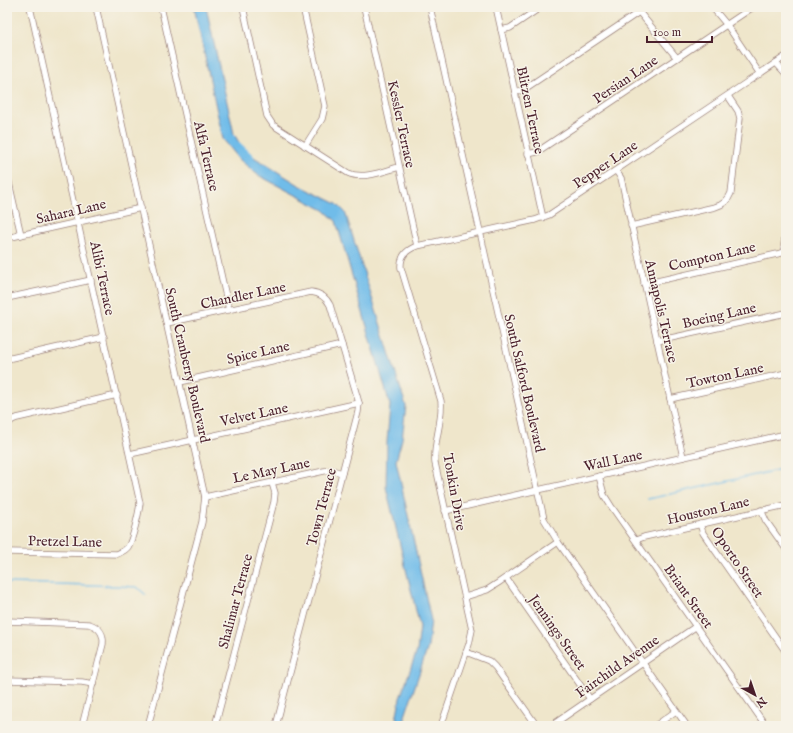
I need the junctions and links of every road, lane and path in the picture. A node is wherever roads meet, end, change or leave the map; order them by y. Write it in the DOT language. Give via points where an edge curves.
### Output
graph roads {
  1 [pos="30,7"];
  2 [pos="96,7"];
  3 [pos="161,7"];
  4 [pos="242,7"];
  5 [pos="303,7"];
  6 [pos="364,7"];
  7 [pos="430,7"];
  8 [pos="496,7"];
  9 [pos="541,7"];
  10 [pos="635,7"];
  11 [pos="712,7"];
  12 [pos="753,7"];
  13 [pos="639,12"];
  14 [pos="727,25"];
  15 [pos="501,30"];
  16 [pos="786,56"];
  17 [pos="677,58"];
  18 [pos="776,63"];
  19 [pos="760,74"];
  20 [pos="786,74"];
  21 [pos="515,92"];
  22 [pos="728,96"];
  23 [pos="305,146"];
  24 [pos="528,154"];
  25 [pos="399,167"];
  26 [pos="616,171"];
  27 [pos="7,174"];
  28 [pos="141,208"];
  29 [pos="543,218"];
  30 [pos="78,222"];
  31 [pos="631,226"];
  32 [pos="786,229"];
  33 [pos="479,232"];
  34 [pos="21,235"];
  35 [pos="7,238"];
  36 [pos="417,246"];
  37 [pos="786,252"];
  38 [pos="91,280"];
  39 [pos="644,284"];
  40 [pos="323,296"];
  41 [pos="7,298"];
  42 [pos="229,310"];
  43 [pos="786,312"];
  44 [pos="167,323"];
  45 [pos="104,337"];
  46 [pos="657,341"];
  47 [pos="342,345"];
  48 [pos="7,359"];
  49 [pos="786,373"];
  50 [pos="180,382"];
  51 [pos="117,394"];
  52 [pos="670,399"];
  53 [pos="359,402"];
  54 [pos="7,426"];
  55 [pos="786,434"];
  56 [pos="193,439"];
  57 [pos="130,454"];
  58 [pos="683,457"];
  59 [pos="342,473"];
  60 [pos="599,476"];
  61 [pos="272,482"];
  62 [pos="537,489"];
  63 [pos="205,497"];
  64 [pos="786,505"];
  65 [pos="445,510"];
  66 [pos="761,510"];
  67 [pos="700,524"];
  68 [pos="636,540"];
  69 [pos="558,542"];
  70 [pos="786,550"];
  71 [pos="7,552"];
  72 [pos="122,552"];
  73 [pos="506,578"];
  74 [pos="465,597"];
  75 [pos="7,621"];
  76 [pos="695,627"];
  77 [pos="466,652"];
  78 [pos="786,652"];
  79 [pos="643,663"];
  80 [pos="7,680"];
  81 [pos="93,684"];
  82 [pos="590,699"];
  83 [pos="676,711"];
  84 [pos="82,726"];
  85 [pos="148,726"];
  86 [pos="215,726"];
  87 [pos="276,726"];
  88 [pos="441,726"];
  89 [pos="536,726"];
  90 [pos="552,726"];
  91 [pos="655,726"];
  92 [pos="687,726"];
  93 [pos="766,726"];
  1 -- 30 [label="street, Alibi Terrace"];
  2 -- 28 [label="street, South Cranberry Boulevard"];
  3 -- 42 [label="street, Alfa Terrace"];
  4 -- 23 [label="street" via="267,116 275,127"];
  5 -- 23 [label="street" via="325,106 322,120"];
  6 -- 25 [label="street, Kessler Terrace"];
  7 -- 33 [label="street, South Salford Boulevard"];
  8 -- 15 [label="street, Blitzen Terrace"];
  9 -- 15 [label="street" via="510,28"];
  10 -- 13 [label="street"];
  11 -- 14 [label="street"];
  12 -- 14 [label="street, Persian Lane"];
  13 -- 17 [label="street"];
  13 -- 21 [label="street" via="523,90"];
  14 -- 17 [label="street, Persian Lane"];
  14 -- 19 [label="street"];
  15 -- 21 [label="street, Blitzen Terrace"];
  16 -- 18 [label="street, Pepper Lane"];
  17 -- 24 [label="street, Persian Lane" via="537,152"];
  18 -- 19 [label="street, Pepper Lane"];
  18 -- 20 [label="street"];
  19 -- 22 [label="street, Pepper Lane"];
  21 -- 24 [label="street, Blitzen Terrace"];
  22 -- 26 [label="street, Pepper Lane"];
  22 -- 31 [label="street" via="738,111 740,123 731,193 727,200 715,207"];
  23 -- 25 [label="street" via="355,176"];
  24 -- 29 [label="street, Blitzen Terrace"];
  25 -- 36 [label="street, Kessler Terrace"];
  26 -- 29 [label="street, Pepper Lane"];
  26 -- 31 [label="street, Annapolis Terrace" via="621,178"];
  27 -- 34 [label="street"];
  28 -- 30 [label="street, Sahara Lane"];
  28 -- 44 [label="street, South Cranberry Boulevard"];
  29 -- 33 [label="street, Pepper Lane"];
  30 -- 34 [label="street, Sahara Lane"];
  30 -- 38 [label="street, Alibi Terrace"];
  31 -- 39 [label="street, Annapolis Terrace"];
  32 -- 37 [label="street"];
  33 -- 36 [label="street, Pepper Lane"];
  33 -- 62 [label="street, South Salford Boulevard"];
  34 -- 35 [label="street, Sahara Lane"];
  36 -- 65 [label="street, Tonkin Drive" via="403,256 401,268 441,401 442,412 434,459"];
  37 -- 39 [label="street, Compton Lane"];
  38 -- 41 [label="street"];
  38 -- 45 [label="street, Alibi Terrace"];
  39 -- 46 [label="street, Annapolis Terrace"];
  40 -- 42 [label="street, Chandler Lane" via="311,292"];
  40 -- 47 [label="street, Town Terrace" via="330,305"];
  42 -- 44 [label="street, Chandler Lane"];
  43 -- 46 [label="street, Boeing Lane"];
  44 -- 50 [label="street, South Cranberry Boulevard"];
  45 -- 48 [label="street"];
  45 -- 51 [label="street, Alibi Terrace"];
  46 -- 52 [label="street, Annapolis Terrace"];
  47 -- 50 [label="street, Spice Lane"];
  47 -- 53 [label="street, Town Terrace"];
  49 -- 52 [label="street, Towton Lane"];
  50 -- 56 [label="street, South Cranberry Boulevard"];
  51 -- 54 [label="street" via="17,418"];
  51 -- 57 [label="street, Alibi Terrace"];
  52 -- 58 [label="street, Annapolis Terrace"];
  53 -- 56 [label="street, Velvet Lane"];
  53 -- 59 [label="street, Town Terrace"];
  55 -- 58 [label="street, Wall Lane"];
  56 -- 57 [label="street, Velvet Lane"];
  56 -- 63 [label="street, South Cranberry Boulevard"];
  57 -- 72 [label="street, Alibi Terrace" via="140,510 129,544"];
  58 -- 60 [label="street, Wall Lane"];
  59 -- 61 [label="street, Le May Lane" via="324,471"];
  59 -- 87 [label="street, Town Terrace"];
  60 -- 62 [label="street, Wall Lane"];
  60 -- 68 [label="street, Briant Street" via="604,495"];
  61 -- 63 [label="street, Le May Lane"];
  61 -- 86 [label="street, Shalimar Terrace" via="274,502"];
  62 -- 65 [label="street, Wall Lane"];
  62 -- 69 [label="street, South Salford Boulevard" via="544,519"];
  63 -- 85 [label="street, South Cranberry Boulevard" via="202,522"];
  64 -- 66 [label="street, Houston Lane"];
  65 -- 74 [label="street, Tonkin Drive"];
  66 -- 67 [label="street, Houston Lane"];
  66 -- 70 [label="street"];
  67 -- 68 [label="street, Houston Lane"];
  67 -- 78 [label="street, Oporto Street" via="703,533"];
  68 -- 76 [label="street, Briant Street"];
  69 -- 73 [label="street"];
  69 -- 79 [label="street, South Salford Boulevard"];
  71 -- 72 [label="street, Pretzel Lane"];
  73 -- 74 [label="street" via="487,590"];
  73 -- 82 [label="street, Jennings Street"];
  74 -- 77 [label="street, Tonkin Drive" via="472,630"];
  75 -- 81 [label="street" via="89,624 96,627 101,633 103,644"];
  76 -- 79 [label="street, Fairchild Avenue"];
  76 -- 93 [label="street, Briant Street"];
  77 -- 88 [label="street, Tonkin Drive"];
  77 -- 89 [label="street" via="489,661 495,667"];
  79 -- 82 [label="street, Fairchild Avenue"];
  79 -- 83 [label="street, South Salford Boulevard"];
  80 -- 81 [label="street"];
  81 -- 84 [label="street"];
  82 -- 90 [label="street, Fairchild Avenue"];
  83 -- 91 [label="street"];
  83 -- 92 [label="street, South Salford Boulevard"];
}
